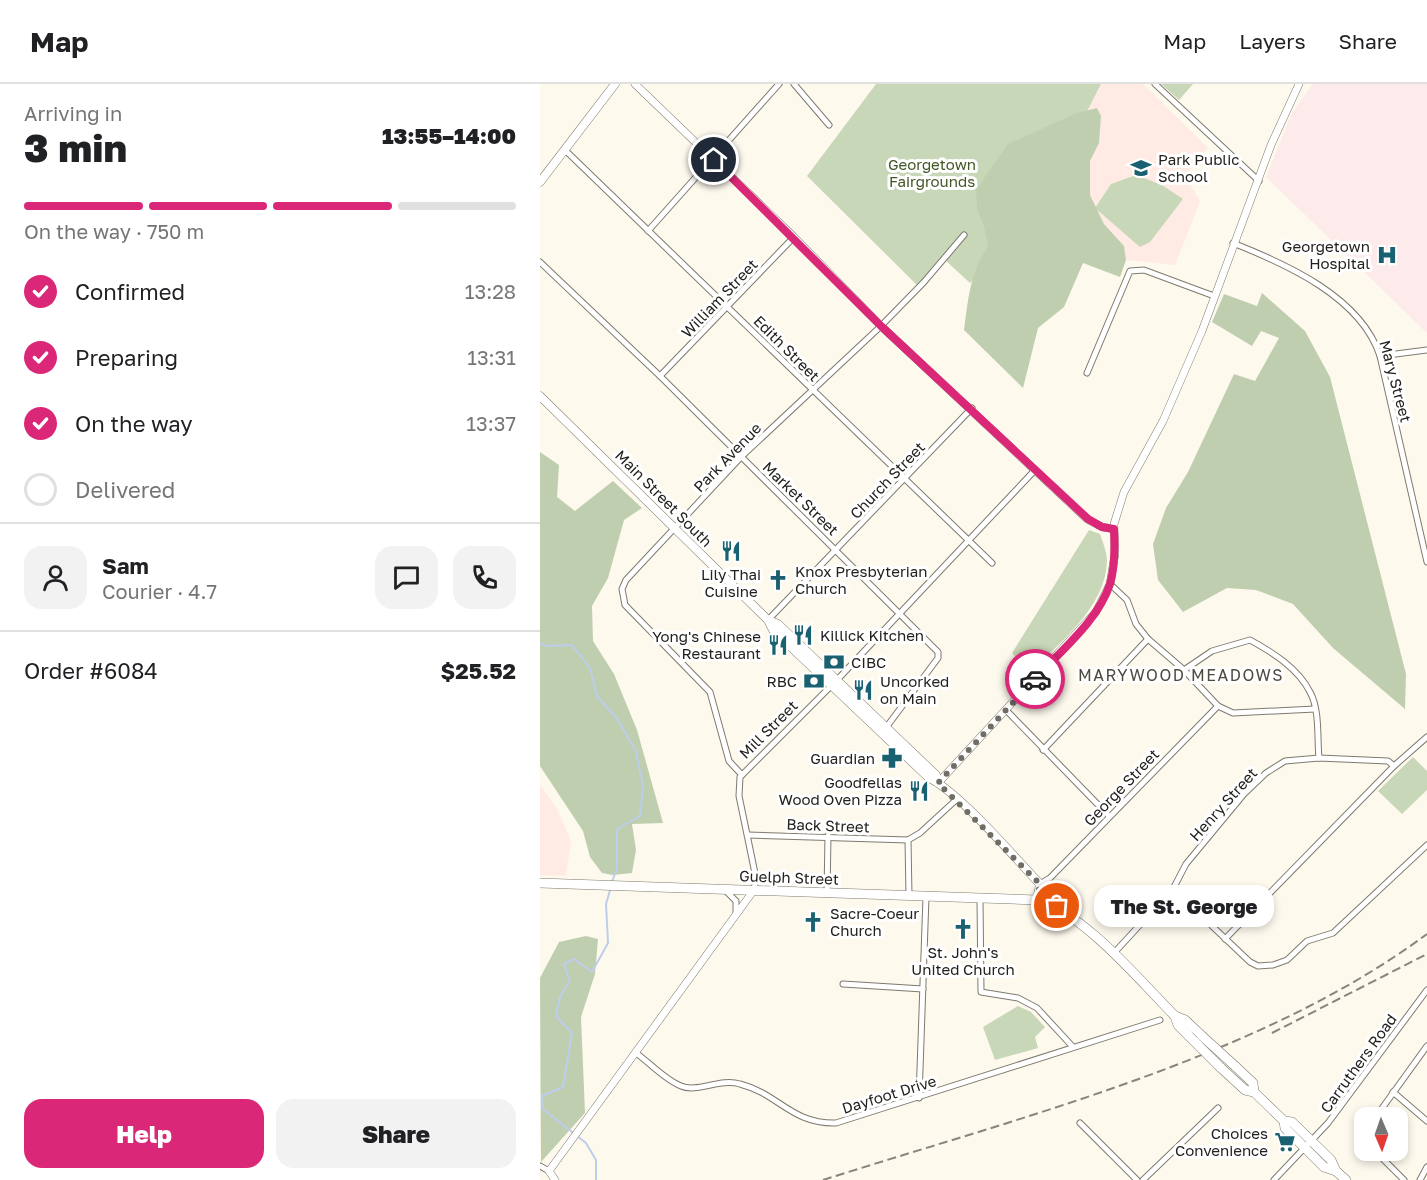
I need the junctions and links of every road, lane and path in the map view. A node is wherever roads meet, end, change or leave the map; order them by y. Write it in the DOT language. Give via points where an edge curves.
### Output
graph roads {
  1 [pos="615,84"];
  2 [pos="635,84"];
  3 [pos="779,84"];
  4 [pos="794,84"];
  5 [pos="1155,84"];
  6 [pos="1299,84"];
  7 [pos="830,125"];
  8 [pos="565,150"];
  9 [pos="714,160"];
  10 [pos="1259,181"];
  11 [pos="540,182"];
  12 [pos="648,231"];
  13 [pos="964,235"];
  14 [pos="794,237"];
  15 [pos="1233,243"];
  16 [pos="540,262"];
  17 [pos="1214,296"];
  18 [pos="728,307"];
  19 [pos="881,326"];
  20 [pos="1427,350"];
  21 [pos="1380,356"];
  22 [pos="1087,373"];
  23 [pos="660,376"];
  24 [pos="812,390"];
  25 [pos="540,396"];
  26 [pos="972,408"];
  27 [pos="741,457"];
  28 [pos="1035,470"];
  29 [pos="906,479"];
  30 [pos="675,529"];
  31 [pos="1114,529"];
  32 [pos="1424,536"];
  33 [pos="969,542"];
  34 [pos="836,549"];
  35 [pos="1427,562"];
  36 [pos="992,563"];
  37 [pos="1110,584"];
  38 [pos="900,613"];
  39 [pos="768,620"];
  40 [pos="1148,639"];
  41 [pos="1184,670"];
  42 [pos="834,682"];
  43 [pos="1218,706"];
  44 [pos="1315,708"];
  45 [pos="1006,710"];
  46 [pos="883,730"];
  47 [pos="1427,737"];
  48 [pos="1043,750"];
  49 [pos="1319,758"];
  50 [pos="1394,766"];
  51 [pos="742,775"];
  52 [pos="938,783"];
  53 [pos="957,800"];
  54 [pos="1109,816"];
  55 [pos="748,835"];
  56 [pos="828,836"];
  57 [pos="908,840"];
  58 [pos="1427,844"];
  59 [pos="540,883"];
  60 [pos="1040,884"];
  61 [pos="1173,889"];
  62 [pos="725,890"];
  63 [pos="754,890"];
  64 [pos="827,893"];
  65 [pos="909,896"];
  66 [pos="926,897"];
  67 [pos="980,899"];
  68 [pos="1037,900"];
  69 [pos="736,918"];
  70 [pos="1225,939"];
  71 [pos="1113,954"];
  72 [pos="843,984"];
  73 [pos="923,989"];
  74 [pos="1427,990"];
  75 [pos="1176,1016"];
  76 [pos="1160,1020"];
  77 [pos="1073,1047"];
  78 [pos="1426,1050"];
  79 [pos="636,1053"];
  80 [pos="1254,1092"];
  81 [pos="1392,1092"];
  82 [pos="919,1098"];
  83 [pos="1382,1107"];
  84 [pos="1218,1108"];
  85 [pos="1284,1121"];
  86 [pos="1427,1121"];
  87 [pos="1080,1123"];
  88 [pos="1312,1141"];
  89 [pos="1305,1149"];
  90 [pos="1385,1161"];
  91 [pos="540,1166"];
  92 [pos="1427,1167"];
  93 [pos="549,1171"];
  94 [pos="1336,1171"];
  95 [pos="555,1180"];
  96 [pos="1137,1180"];
  97 [pos="1143,1180"];
  98 [pos="1274,1180"];
  99 [pos="1346,1180"];
  100 [pos="1404,1180"];
  101 [pos="1420,1180"];
  1 -- 8 [label="main road"];
  2 -- 9 [label="street"];
  3 -- 9 [label="street"];
  4 -- 7 [label="street"];
  5 -- 10 [label="street"];
  6 -- 10 [label="street"];
  8 -- 11 [label="main road"];
  8 -- 12 [label="street, Edith Street"];
  9 -- 12 [label="street"];
  9 -- 14 [label="street"];
  10 -- 15 [label="street"];
  12 -- 18 [label="street, Edith Street"];
  13 -- 19 [label="street, Park Avenue"];
  14 -- 18 [label="street, William Street"];
  14 -- 19 [label="street"];
  15 -- 17 [label="street"];
  15 -- 21 [label="street, Mary Street" via="1284,263 1314,282 1367,329"];
  16 -- 23 [label="street, Market Street"];
  17 -- 22 [label="street" via="1144,270 1130,271"];
  17 -- 31 [label="street" via="1163,421 1124,492"];
  18 -- 23 [label="street, William Street"];
  18 -- 24 [label="street, Edith Street"];
  19 -- 24 [label="street, Park Avenue"];
  19 -- 26 [label="street"];
  20 -- 21 [label="street"];
  21 -- 32 [label="street, Mary Street"];
  23 -- 27 [label="street, Market Street"];
  24 -- 27 [label="street, Park Avenue"];
  24 -- 29 [label="street, Edith Street"];
  25 -- 30 [label="main road, Main Street South"];
  26 -- 28 [label="street"];
  26 -- 29 [label="street, Church Street"];
  27 -- 30 [label="street, Park Avenue"];
  27 -- 34 [label="street, Market Street"];
  28 -- 31 [label="street" via="1088,519"];
  28 -- 33 [label="street, Mill Street"];
  29 -- 33 [label="street, Edith Street"];
  29 -- 34 [label="street, Church Street"];
  30 -- 39 [label="main road, Main Street South"];
  30 -- 51 [label="street, Park Avenue" via="626,580 622,589 625,605 710,692 729,761"];
  31 -- 37 [label="street"];
  32 -- 35 [label="street, Mary Street"];
  33 -- 36 [label="street, Edith Street"];
  33 -- 38 [label="street, Mill Street"];
  34 -- 38 [label="street, Market Street"];
  34 -- 39 [label="street, Church Street"];
  37 -- 40 [label="street" via="1126,600 1136,624"];
  37 -- 45 [label="street" via="1096,612"];
  38 -- 42 [label="street, Mill Street"];
  38 -- 46 [label="street, Market Street" via="939,654"];
  39 -- 42 [label="main road, Main Street South" via="773,630"];
  40 -- 41 [label="street"];
  40 -- 48 [label="street"];
  41 -- 43 [label="street"];
  41 -- 44 [label="street" via="1212,651 1250,640 1292,668 1311,692"];
  42 -- 46 [label="main road, Main Street South"];
  42 -- 51 [label="street, Mill Street"];
  43 -- 44 [label="street" via="1233,713"];
  43 -- 54 [label="street, George Street"];
  44 -- 49 [label="street"];
  45 -- 48 [label="street"];
  45 -- 52 [label="street"];
  46 -- 52 [label="main road, Main Street South"];
  47 -- 50 [label="street"];
  48 -- 54 [label="street"];
  49 -- 50 [label="street, Henry Street" via="1388,761"];
  49 -- 61 [label="street, Henry Street" via="1285,760 1266,774 1244,794 1186,864"];
  50 -- 70 [label="street"];
  51 -- 55 [label="street, Mill Street" via="739,796"];
  52 -- 53 [label="main road, Main Street South"];
  53 -- 57 [label="street"];
  53 -- 60 [label="main road, Main Street South"];
  54 -- 60 [label="street, George Street"];
  55 -- 56 [label="street, Back Street"];
  55 -- 63 [label="street, Mill Street" via="756,878"];
  56 -- 57 [label="street, Back Street"];
  56 -- 64 [label="street"];
  57 -- 65 [label="street"];
  58 -- 70 [label="street" via="1333,933 1307,941 1287,960 1258,966"];
  59 -- 62 [label="main road, Guelph Street"];
  60 -- 68 [label="main road"];
  61 -- 70 [label="street"];
  61 -- 71 [label="street, Henry Street"];
  62 -- 63 [label="main road, Guelph Street"];
  62 -- 69 [label="street" via="736,901"];
  63 -- 64 [label="main road, Guelph Street"];
  63 -- 69 [label="street"];
  64 -- 65 [label="main road, Guelph Street"];
  65 -- 66 [label="main road, Guelph Street"];
  66 -- 67 [label="main road, Guelph Street"];
  66 -- 73 [label="street"];
  67 -- 68 [label="main road, Guelph Street"];
  67 -- 77 [label="street" via="981,992 1018,998 1037,1008"];
  68 -- 71 [label="main road" via="1067,912"];
  69 -- 79 [label="street"];
  71 -- 75 [label="main road"];
  72 -- 73 [label="street"];
  73 -- 82 [label="street"];
  74 -- 88 [label="street, Carruthers Road"];
  75 -- 80 [label="main road, bridge" via="1253,1083"];
  75 -- 80 [label="main road, bridge" via="1178,1025 1189,1036 1245,1090"];
  76 -- 77 [label="street, Dayfoot Drive"];
  77 -- 82 [label="street, Dayfoot Drive"];
  78 -- 81 [label="street"];
  79 -- 82 [label="street, Dayfoot Drive" via="682,1087 720,1081 739,1083 763,1092 800,1118 819,1123 836,1123"];
  79 -- 93 [label="street"];
  80 -- 85 [label="main road"];
  81 -- 83 [label="street"];
  81 -- 86 [label="street"];
  84 -- 97 [label="street"];
  85 -- 88 [label="main road" via="1292,1122"];
  85 -- 89 [label="main road" via="1285,1128"];
  87 -- 96 [label="street"];
  88 -- 89 [label="street, Carruthers Road"];
  88 -- 94 [label="main road"];
  89 -- 94 [label="main road" via="1324,1167"];
  89 -- 98 [label="street, Carruthers Road"];
  90 -- 100 [label="street"];
  91 -- 93 [label="street"];
  92 -- 101 [label="street"];
  93 -- 95 [label="street"];
  94 -- 99 [label="main road"];
}
